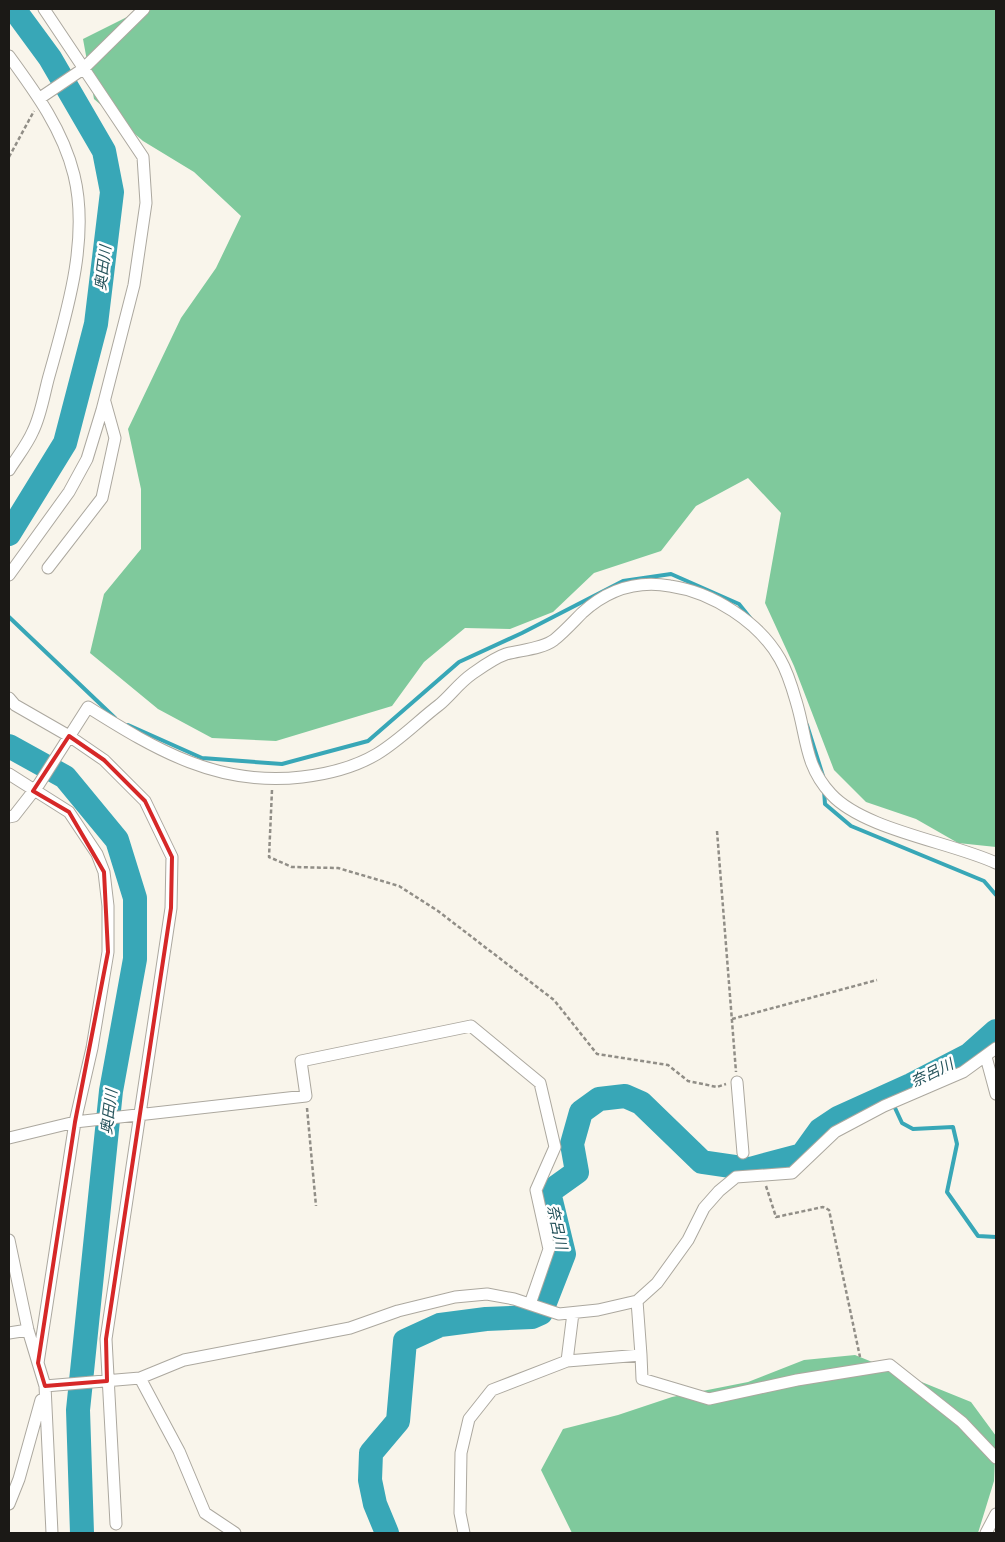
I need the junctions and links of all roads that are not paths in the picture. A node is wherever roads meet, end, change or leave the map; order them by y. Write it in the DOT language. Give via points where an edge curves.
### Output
graph roads {
  1 [pos="44,9"];
  2 [pos="144,9"];
  3 [pos="9,56"];
  4 [pos="84,69"];
  5 [pos="40,98"];
  6 [pos="104,400"];
  7 [pos="9,470"];
  8 [pos="48,568"];
  9 [pos="9,575"];
  10 [pos="9,698"];
  11 [pos="66,741"];
  12 [pos="9,774"];
  13 [pos="36,788"];
  14 [pos="9,817"];
  15 [pos="996,863"];
  16 [pos="996,1048"];
  17 [pos="986,1057"];
  18 [pos="737,1082"];
  19 [pos="996,1094"];
  20 [pos="135,1116"];
  21 [pos="76,1122"];
  22 [pos="9,1138"];
  23 [pos="743,1153"];
  24 [pos="9,1240"];
  25 [pos="637,1301"];
  26 [pos="534,1305"];
  27 [pos="573,1313"];
  28 [pos="28,1330"];
  29 [pos="9,1333"];
  30 [pos="641,1355"];
  31 [pos="567,1361"];
  32 [pos="38,1363"];
  33 [pos="140,1378"];
  34 [pos="107,1381"];
  35 [pos="45,1386"];
  36 [pos="996,1458"];
  37 [pos="9,1504"];
  38 [pos="996,1514"];
  39 [pos="116,1524"];
  40 [pos="52,1533"];
  41 [pos="235,1533"];
  42 [pos="464,1533"];
  43 [pos="986,1533"];
  1 -- 4 [label="street"];
  2 -- 4 [label="street"];
  3 -- 5 [label="street"];
  4 -- 5 [label="street"];
  4 -- 6 [label="street" via="143,157 146,203 134,285"];
  5 -- 7 [label="street" via="59,133 74,175 78,254 62,334 34,431"];
  6 -- 8 [label="street" via="116,438 102,498"];
  6 -- 9 [label="street" via="87,458 69,492"];
  10 -- 11 [label="street" via="15,706"];
  11 -- 13 [label="street"];
  11 -- 15 [label="street" via="88,707 134,736 220,773 273,781 324,774 378,753 408,731 470,675 501,656 552,643 604,596 636,585 670,586 700,595 731,611 759,632 781,659 797,703 806,749 816,772 830,793 846,808 896,829"];
  11 -- 20 [label="street" via="104,760 145,802 172,857 171,908"];
  12 -- 13 [label="street"];
  13 -- 14 [label="street" via="14,816"];
  13 -- 21 [label="street" via="69,812 97,854 104,872 108,952"];
  16 -- 17 [label="street"];
  17 -- 19 [label="street"];
  17 -- 25 [label="street" via="963,1072 834,1132 792,1173 736,1177 704,1208 688,1240 658,1283"];
  18 -- 23 [label="street"];
  20 -- 21 [label="street"];
  20 -- 26 [label="street" via="306,1096 301,1061 471,1026 540,1083 555,1147 536,1190 549,1250"];
  20 -- 34 [label="street" via="106,1339"];
  21 -- 22 [label="street"];
  21 -- 32 [label="street"];
  24 -- 28 [label="street"];
  25 -- 27 [label="street"];
  25 -- 30 [label="street"];
  26 -- 27 [label="street" via="559,1314"];
  26 -- 33 [label="street" via="487,1294 455,1297 398,1311 350,1328 184,1360"];
  27 -- 31 [label="street"];
  28 -- 29 [label="street"];
  28 -- 32 [label="street"];
  30 -- 31 [label="street"];
  30 -- 36 [label="street" via="642,1379 709,1399 890,1365 962,1422"];
  31 -- 42 [label="street" via="492,1390 469,1419 461,1453 460,1513"];
  32 -- 35 [label="street"];
  33 -- 34 [label="street"];
  33 -- 41 [label="street" via="179,1451 205,1513"];
  34 -- 35 [label="street"];
  34 -- 39 [label="street"];
  35 -- 37 [label="street"];
  35 -- 40 [label="street"];
  38 -- 43 [label="street"];
}
